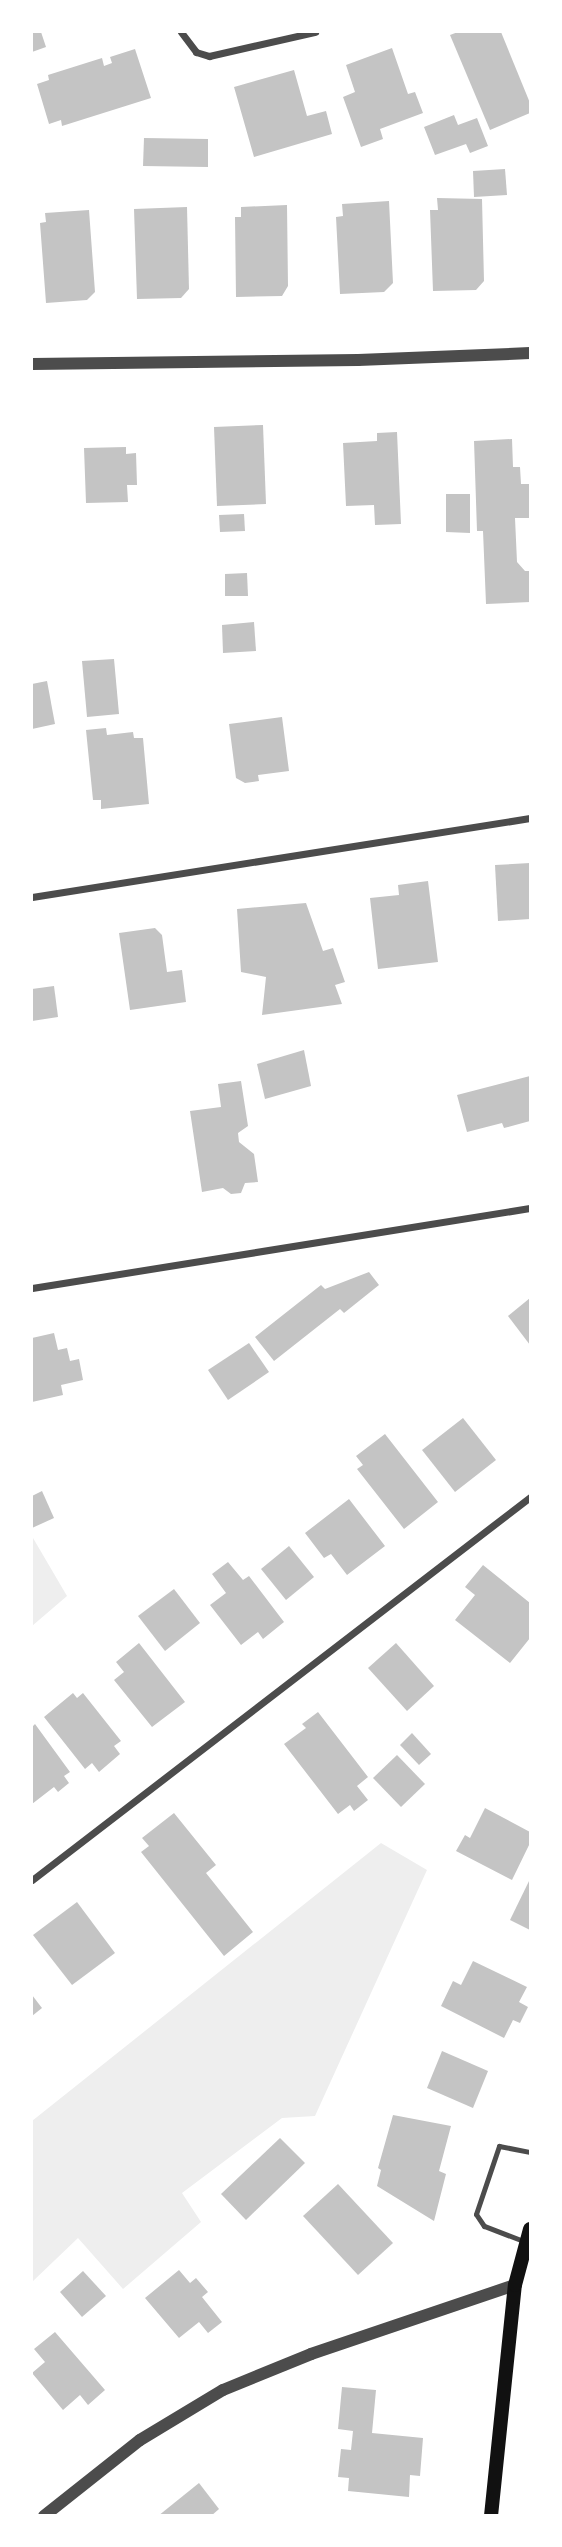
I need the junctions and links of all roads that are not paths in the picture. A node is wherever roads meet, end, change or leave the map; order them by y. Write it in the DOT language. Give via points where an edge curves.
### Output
graph roads {
  1 [pos="181,32"];
  2 [pos="316,32"];
  3 [pos="530,353"];
  4 [pos="32,364"];
  5 [pos="530,818"];
  6 [pos="32,897"];
  7 [pos="530,1208"];
  8 [pos="32,1288"];
  9 [pos="530,1497"];
  10 [pos="32,1880"];
  11 [pos="530,2152"];
  12 [pos="529,2236"];
  13 [pos="515,2285"];
  14 [pos="44,2515"];
  15 [pos="491,2515"];
  1 -- 2 [label="street" via="196,52 209,56"];
  3 -- 4 [label="street"];
  5 -- 6 [label="street"];
  7 -- 8 [label="street"];
  9 -- 10 [label="street"];
  11 -- 12 [label="lane" via="499,2146 476,2214 484,2226"];
  12 -- 13 [label="main road"];
  13 -- 14 [label="street" via="239,2382 139,2440"];
  13 -- 15 [label="main road"];
}
